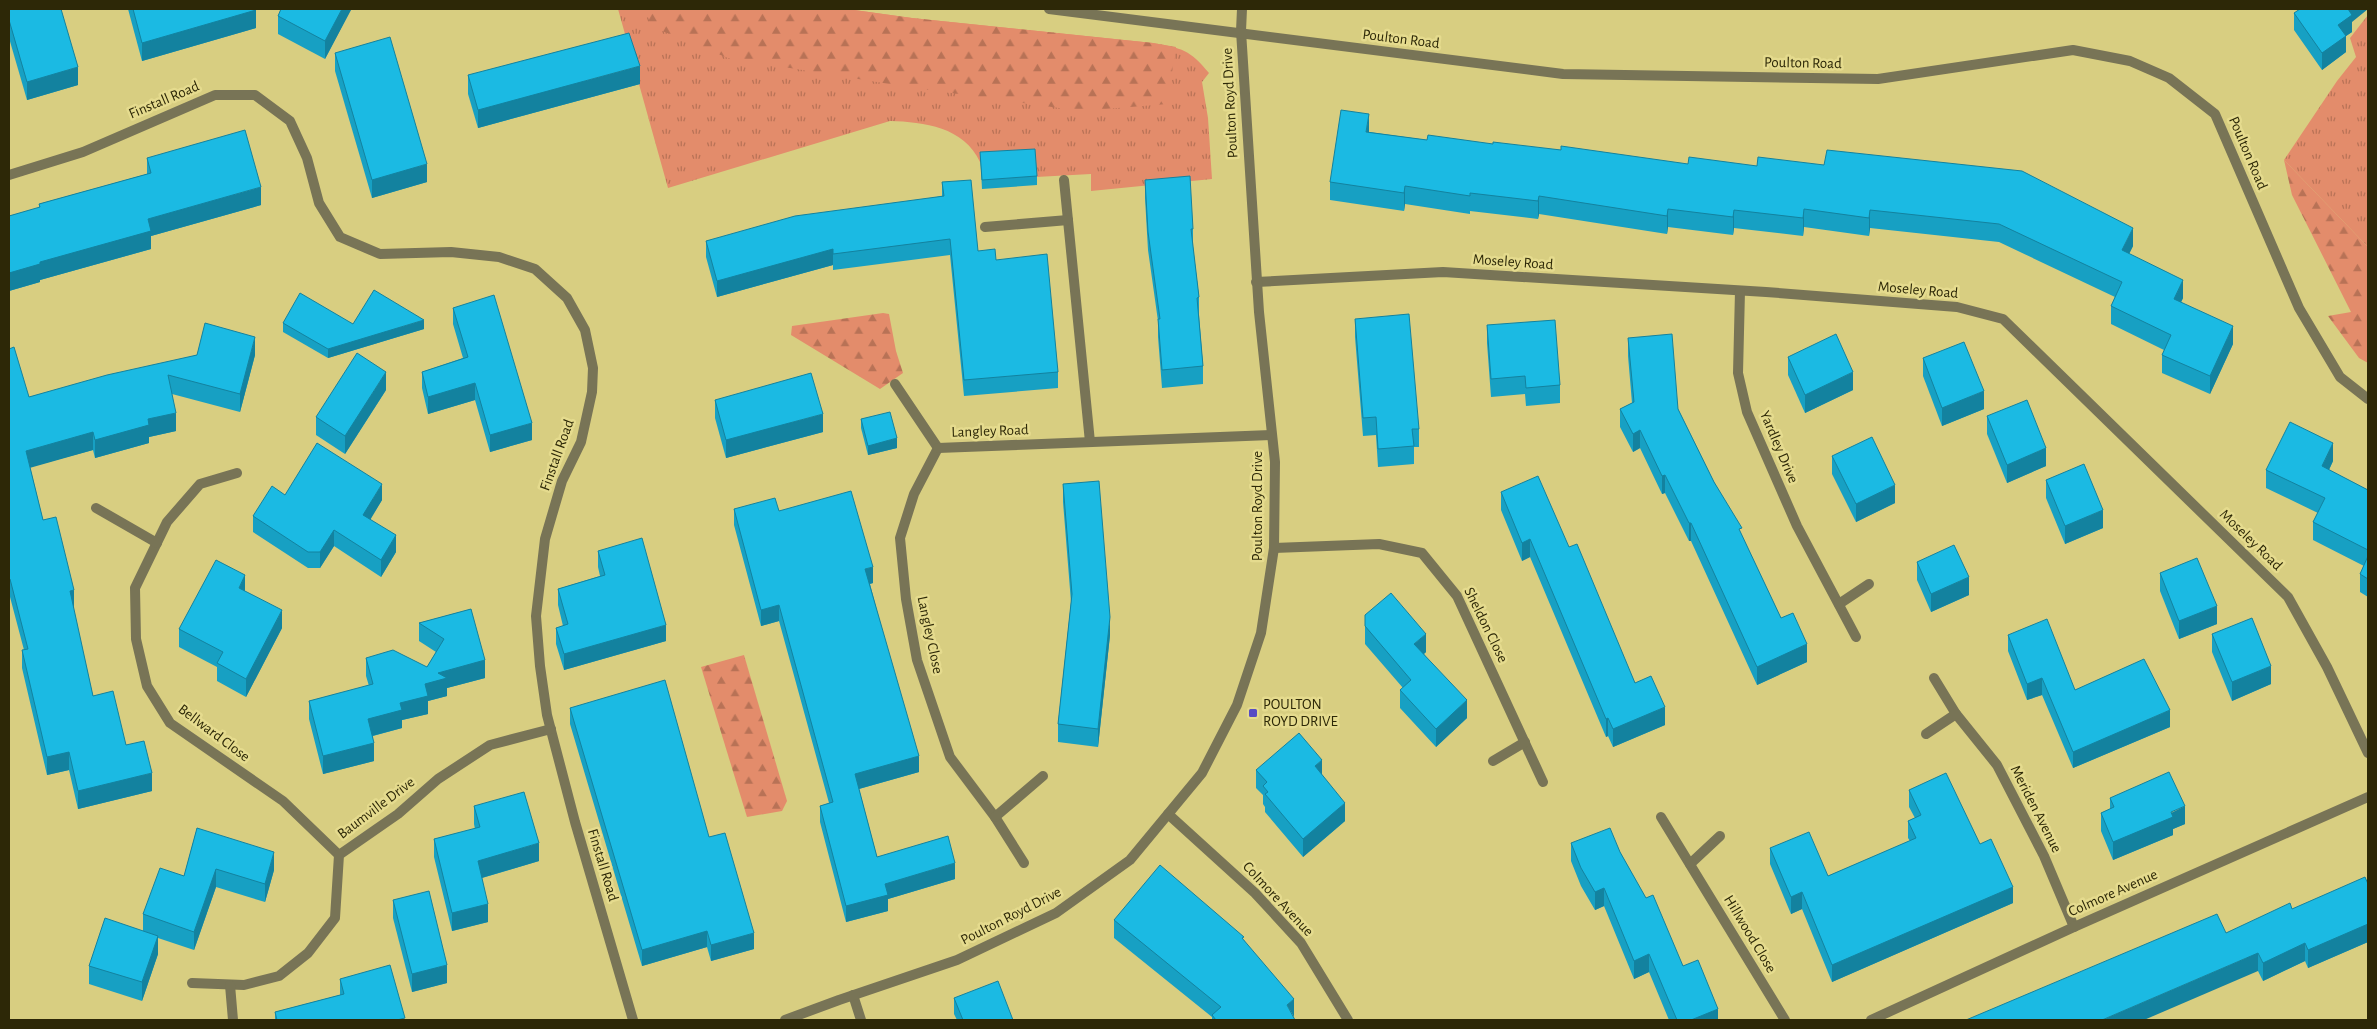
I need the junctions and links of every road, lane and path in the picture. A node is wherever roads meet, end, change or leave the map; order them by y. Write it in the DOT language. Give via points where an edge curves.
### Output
graph roads {
  1 [pos="1049,9"];
  2 [pos="1242,9"];
  3 [pos="1241,31"];
  4 [pos="9,175"];
  5 [pos="1064,180"];
  6 [pos="1068,220"];
  7 [pos="985,227"];
  8 [pos="1256,282"];
  9 [pos="1740,291"];
  10 [pos="895,384"];
  11 [pos="2368,399"];
  12 [pos="1271,435"];
  13 [pos="1090,442"];
  14 [pos="938,448"];
  15 [pos="237,473"];
  16 [pos="96,508"];
  17 [pos="157,543"];
  18 [pos="1274,548"];
  19 [pos="1869,584"];
  20 [pos="1839,604"];
  21 [pos="1856,637"];
  22 [pos="1934,678"];
  23 [pos="1956,714"];
  24 [pos="551,728"];
  25 [pos="1926,734"];
  26 [pos="1525,742"];
  27 [pos="2368,753"];
  28 [pos="1493,761"];
  29 [pos="1043,776"];
  30 [pos="1543,782"];
  31 [pos="2368,797"];
  32 [pos="1168,814"];
  33 [pos="995,817"];
  34 [pos="1661,817"];
  35 [pos="1720,836"];
  36 [pos="339,855"];
  37 [pos="1024,863"];
  38 [pos="1690,864"];
  39 [pos="2074,927"];
  40 [pos="192,983"];
  41 [pos="230,985"];
  42 [pos="853,995"];
  43 [pos="233,1020"];
  44 [pos="633,1020"];
  45 [pos="785,1020"];
  46 [pos="862,1020"];
  47 [pos="1348,1020"];
  48 [pos="1785,1020"];
  49 [pos="1871,1020"];
  1 -- 3 [label="street, Poulton Road"];
  2 -- 3 [label="street, Poulton Royd Drive"];
  3 -- 8 [label="street, Poulton Royd Drive"];
  3 -- 11 [label="street, Poulton Road" via="1563,74 1878,79 2073,50 2130,62 2169,78 2215,114 2299,308 2340,377"];
  4 -- 24 [label="street, Finstall Road" via="83,152 216,95 255,95 290,121 307,158 319,203 340,236 380,254 450,252 499,257 535,270 567,298 585,330 592,368 592,392 581,442 562,481 544,539 536,616 540,666"];
  5 -- 6 [label="street"];
  6 -- 7 [label="street"];
  6 -- 13 [label="street"];
  8 -- 9 [label="street, Moseley Road" via="1443,272"];
  8 -- 12 [label="street, Poulton Royd Drive"];
  9 -- 20 [label="street, Yardley Drive" via="1738,373 1747,412 1797,526"];
  9 -- 27 [label="street, Moseley Road" via="1957,307 2003,320 2288,597 2328,667"];
  10 -- 14 [label="street, Langley Road"];
  12 -- 13 [label="street, Langley Road"];
  12 -- 18 [label="street, Poulton Royd Drive"];
  13 -- 14 [label="street, Langley Road"];
  14 -- 33 [label="street, Langley Close" via="914,494 900,538 906,599 917,660 950,757"];
  15 -- 17 [label="street, Bellward Close" via="200,484 167,522"];
  16 -- 17 [label="street"];
  17 -- 36 [label="street, Bellward Close" via="135,588 136,640 147,686 170,723 283,801"];
  18 -- 26 [label="street, Sheldon Close" via="1379,544 1422,553 1457,596"];
  18 -- 32 [label="street, Poulton Royd Drive" via="1261,633 1236,704 1202,773"];
  19 -- 20 [label="street"];
  20 -- 21 [label="street, Yardley Drive"];
  22 -- 23 [label="street, Meriden Avenue"];
  23 -- 25 [label="street"];
  23 -- 39 [label="street, Meriden Avenue" via="1997,766 2044,856"];
  24 -- 36 [label="street, Baumville Drive" via="490,745 438,779 398,814"];
  24 -- 44 [label="street, Finstall Road" via="574,822"];
  26 -- 28 [label="street"];
  26 -- 30 [label="street, Sheldon Close"];
  29 -- 33 [label="street"];
  31 -- 39 [label="street, Colmore Avenue"];
  32 -- 42 [label="street, Poulton Royd Drive" via="1130,860 1056,913 957,960"];
  32 -- 47 [label="street, Colmore Avenue" via="1255,893 1301,943"];
  33 -- 37 [label="street, Langley Close"];
  34 -- 38 [label="street, Hillwood Close"];
  35 -- 38 [label="street"];
  36 -- 41 [label="street, Baumville Drive" via="335,918 308,953 279,976 244,985"];
  38 -- 48 [label="street, Hillwood Close"];
  39 -- 49 [label="street, Colmore Avenue"];
  40 -- 41 [label="street, Baumville Drive"];
  41 -- 43 [label="street"];
  42 -- 45 [label="street, Poulton Royd Drive"];
  42 -- 46 [label="street"];
}
